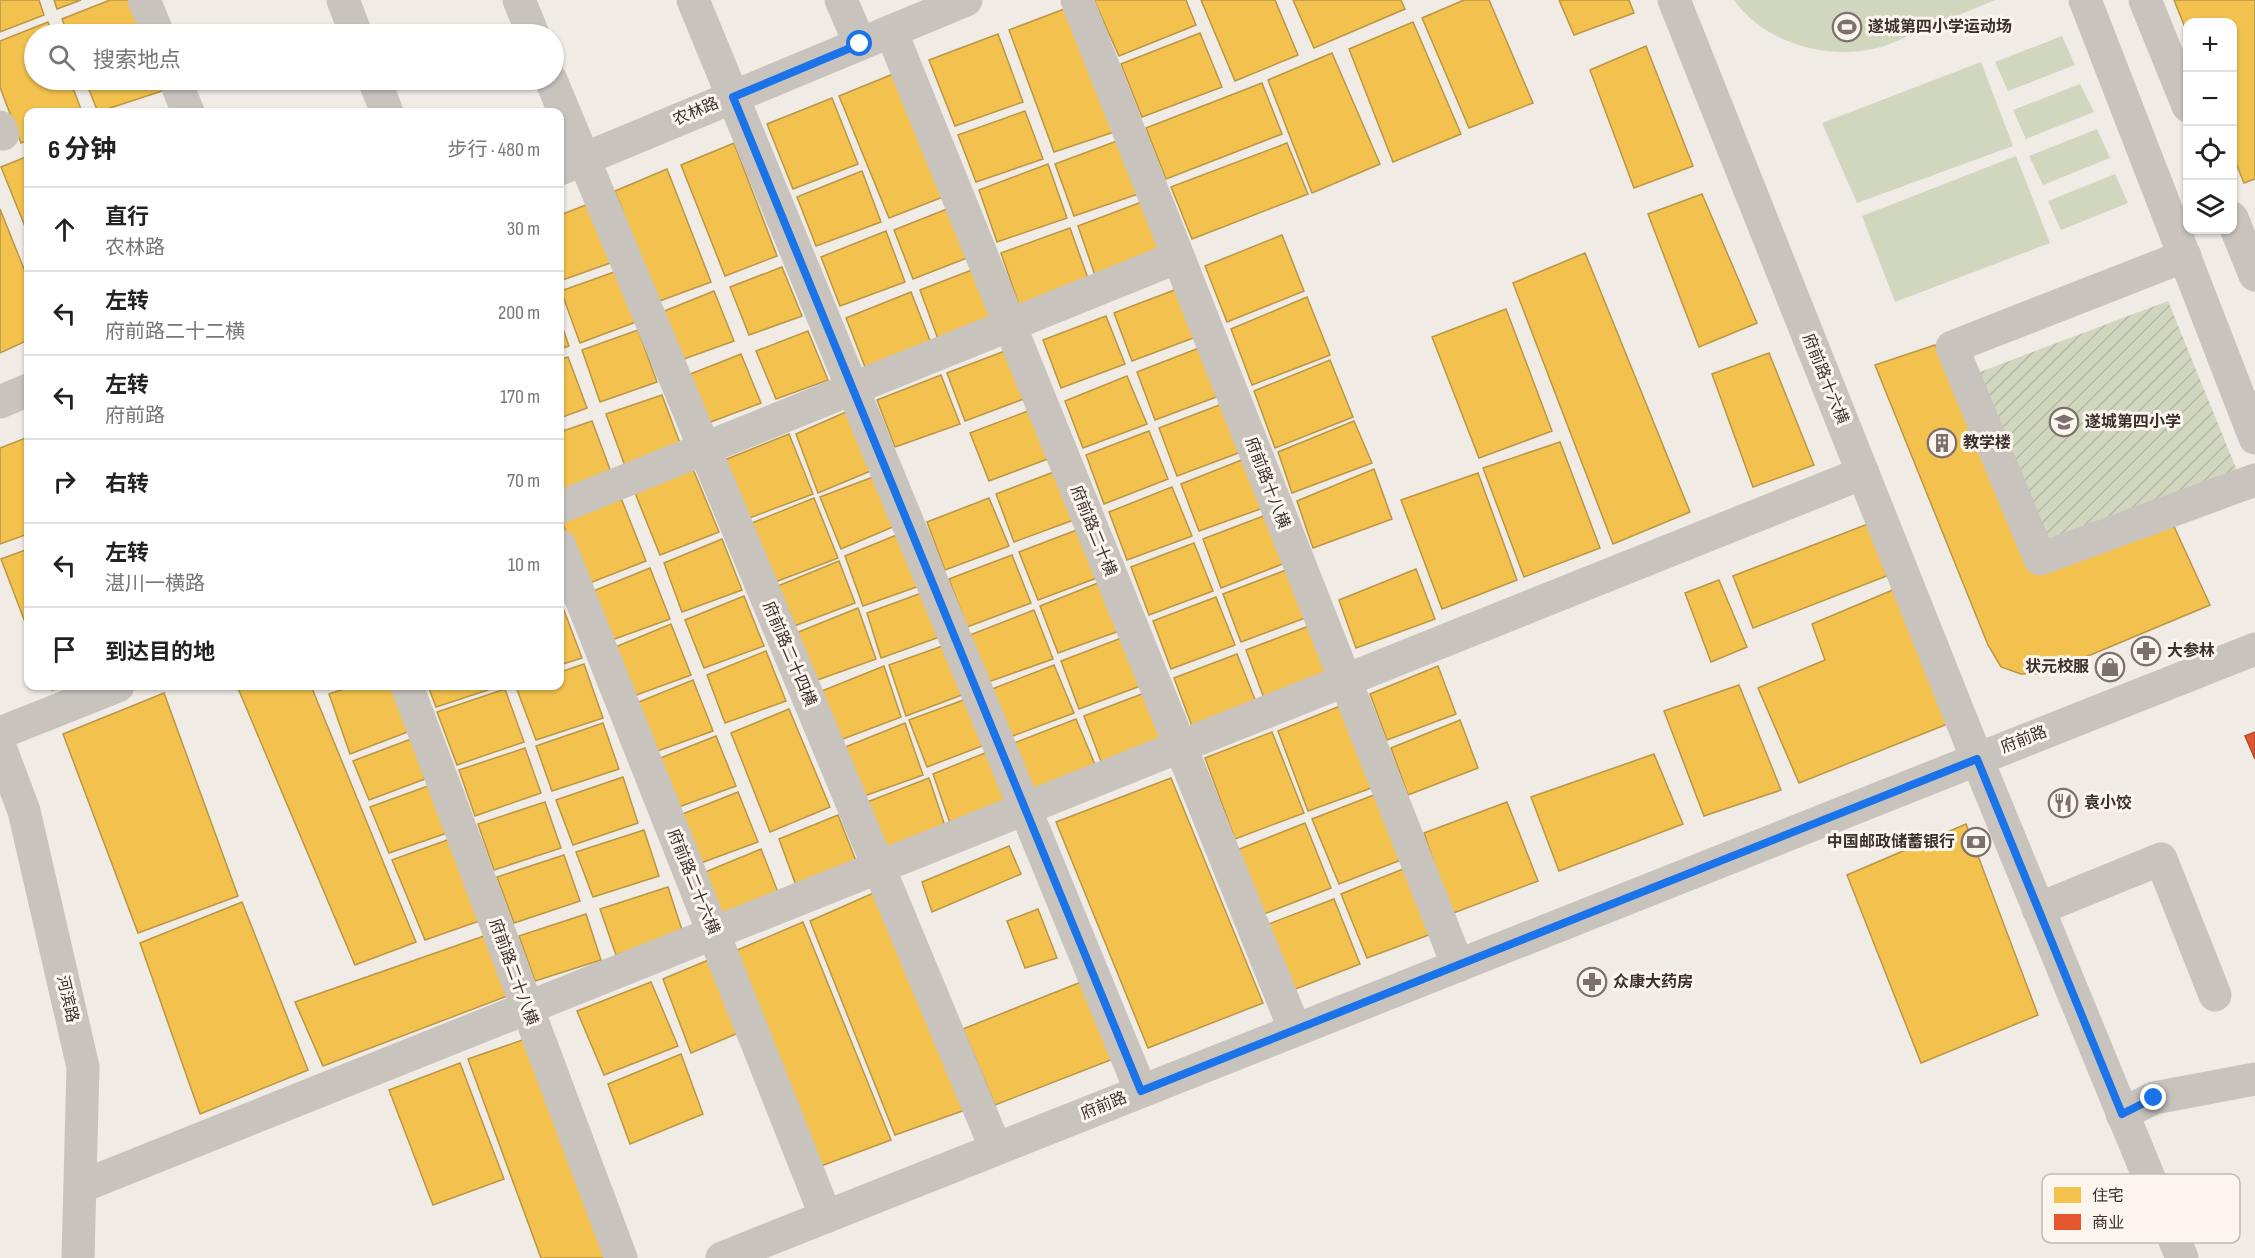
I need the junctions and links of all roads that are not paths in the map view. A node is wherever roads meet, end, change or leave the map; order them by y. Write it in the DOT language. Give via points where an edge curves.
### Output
graph roads {
  1 [pos="144,0"];
  2 [pos="343,0"];
  3 [pos="519,0"];
  4 [pos="693,0"];
  5 [pos="841,0"];
  6 [pos="966,0"];
  7 [pos="1077,0"];
  8 [pos="1674,0"];
  9 [pos="2085,0"];
  10 [pos="2145,0"];
  11 [pos="154,24"];
  12 [pos="352,24"];
  13 [pos="529,24"];
  14 [pos="891,31"];
  15 [pos="860,44"];
  16 [pos="179,90"];
  17 [pos="378,90"];
  18 [pos="553,90"];
  19 [pos="2183,96"];
  20 [pos="733,97"];
  21 [pos="186,108"];
  22 [pos="385,108"];
  23 [pos="558,108"];
  24 [pos="564,135"];
  25 [pos="571,165"];
  26 [pos="2255,206"];
  27 [pos="2237,214"];
  28 [pos="2237,229"];
  29 [pos="2185,256"];
  30 [pos="1178,257"];
  31 [pos="2255,275"];
  32 [pos="1010,325"];
  33 [pos="853,388"];
  34 [pos="24,392"];
  35 [pos="0,402"];
  36 [pos="2255,438"];
  37 [pos="704,449"];
  38 [pos="1863,473"];
  39 [pos="2255,480"];
  40 [pos="564,505"];
  41 [pos="564,556"];
  42 [pos="2255,649"];
  43 [pos="1345,681"];
  44 [pos="108,690"];
  45 [pos="408,690"];
  46 [pos="0,733"];
  47 [pos="1180,746"];
  48 [pos="0,747"];
  49 [pos="1977,759"];
  50 [pos="1025,809"];
  51 [pos="879,868"];
  52 [pos="2038,909"];
  53 [pos="714,933"];
  54 [pos="1458,966"];
  55 [pos="2216,995"];
  56 [pos="527,1008"];
  57 [pos="1295,1030"];
  58 [pos="2255,1079"];
  59 [pos="1141,1091"];
  60 [pos="2122,1114"];
  61 [pos="996,1149"];
  62 [pos="2147,1174"];
  63 [pos="80,1188"];
  64 [pos="826,1217"];
  65 [pos="2176,1243"];
  66 [pos="78,1258"];
  67 [pos="621,1258"];
  68 [pos="722,1258"];
  69 [pos="2182,1258"];
  1 -- 11 [label="street"];
  2 -- 12 [label="street"];
  3 -- 13 [label="street"];
  4 -- 20 [label="street"];
  5 -- 15 [label="street"];
  6 -- 14 [label="street, 农林路"];
  7 -- 30 [label="street, 府前路十八横"];
  8 -- 38 [label="street, 府前路十六横"];
  9 -- 29 [label="street"];
  10 -- 19 [label="street"];
  14 -- 15 [label="street, 农林路"];
  14 -- 32 [label="street, 府前路二十横"];
  15 -- 20 [label="street, 农林路"];
  16 -- 21 [label="street"];
  17 -- 22 [label="street"];
  18 -- 23 [label="street, 府前路二十四横"];
  20 -- 25 [label="street, 农林路"];
  20 -- 33 [label="street"];
  24 -- 25 [label="street, 府前路二十四横"];
  25 -- 37 [label="street, 府前路二十四横"];
  26 -- 27 [label="street"];
  28 -- 31 [label="street"];
  29 -- 36 [label="street"];
  29 -- 39 [label="street" via="1952,347 2040,559"];
  30 -- 32 [label="street"];
  30 -- 43 [label="street, 府前路十八横"];
  32 -- 33 [label="street"];
  32 -- 47 [label="street, 府前路二十横"];
  33 -- 37 [label="street"];
  33 -- 50 [label="street"];
  34 -- 35 [label="street"];
  37 -- 40 [label="street"];
  37 -- 51 [label="street, 府前路二十四横"];
  38 -- 43 [label="street"];
  38 -- 49 [label="street, 府前路十六横"];
  41 -- 53 [label="street, 府前路二十六横"];
  42 -- 49 [label="street, 府前路"];
  43 -- 47 [label="street"];
  43 -- 54 [label="street, 府前路十八横"];
  44 -- 46 [label="street"];
  45 -- 56 [label="street, 府前路二十八横"];
  47 -- 50 [label="street"];
  47 -- 57 [label="street, 府前路二十横"];
  48 -- 63 [label="street, 河滨路" via="24,811 83,1067"];
  49 -- 52 [label="street, 府前路十六横"];
  49 -- 54 [label="street, 府前路"];
  50 -- 51 [label="street"];
  50 -- 59 [label="street"];
  51 -- 53 [label="street"];
  51 -- 61 [label="street, 府前路二十四横"];
  52 -- 55 [label="street" via="2161,859"];
  52 -- 60 [label="street, 府前路十六横"];
  53 -- 56 [label="street"];
  53 -- 64 [label="street, 府前路二十六横"];
  54 -- 57 [label="street, 府前路"];
  56 -- 63 [label="street"];
  56 -- 67 [label="street, 府前路二十八横"];
  57 -- 59 [label="street, 府前路"];
  58 -- 60 [label="street" via="2154,1098"];
  59 -- 61 [label="street, 府前路"];
  60 -- 62 [label="street, 府前路十六横"];
  61 -- 64 [label="street, 府前路"];
  63 -- 66 [label="street, 河滨路"];
  64 -- 68 [label="street, 府前路"];
  65 -- 69 [label="street, 府前路十六横"];
}
